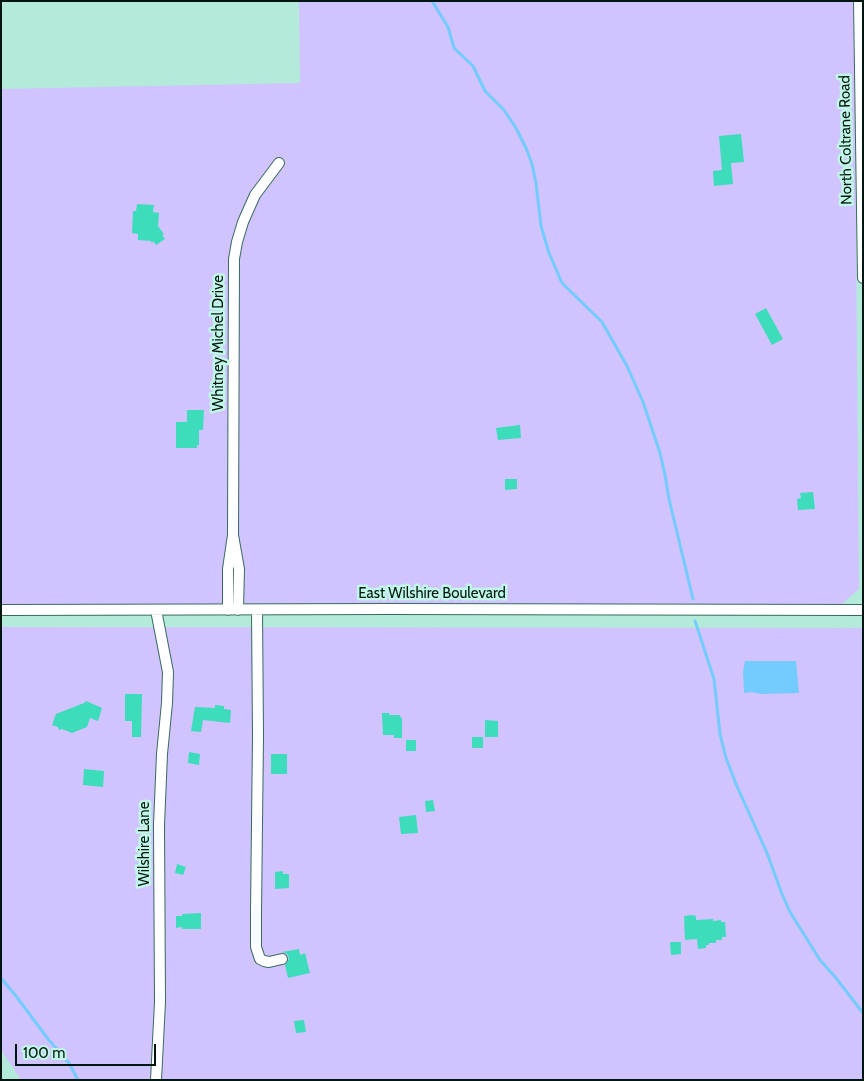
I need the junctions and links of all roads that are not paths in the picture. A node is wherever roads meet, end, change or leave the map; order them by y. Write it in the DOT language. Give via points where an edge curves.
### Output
graph roads {
  1 [pos="859,1"];
  2 [pos="278,163"];
  3 [pos="863,278"];
  4 [pos="1,610"];
  5 [pos="156,610"];
  6 [pos="233,610"];
  7 [pos="257,610"];
  8 [pos="863,610"];
  9 [pos="282,959"];
  10 [pos="156,1080"];
  1 -- 3 [label="street, North Coltrane Road"];
  2 -- 6 [label="street, Whitney Michel Drive" via="255,195 243,222 234,259 233,535 239,569"];
  4 -- 5 [label="street, East Wilshire Boulevard"];
  5 -- 6 [label="street, East Wilshire Boulevard"];
  5 -- 10 [label="street, Wilshire Lane" via="168,672 159,825 160,1002"];
  6 -- 7 [label="street, East Wilshire Boulevard"];
  7 -- 8 [label="street, East Wilshire Boulevard"];
  7 -- 9 [label="street" via="256,947 264,961"];
}
